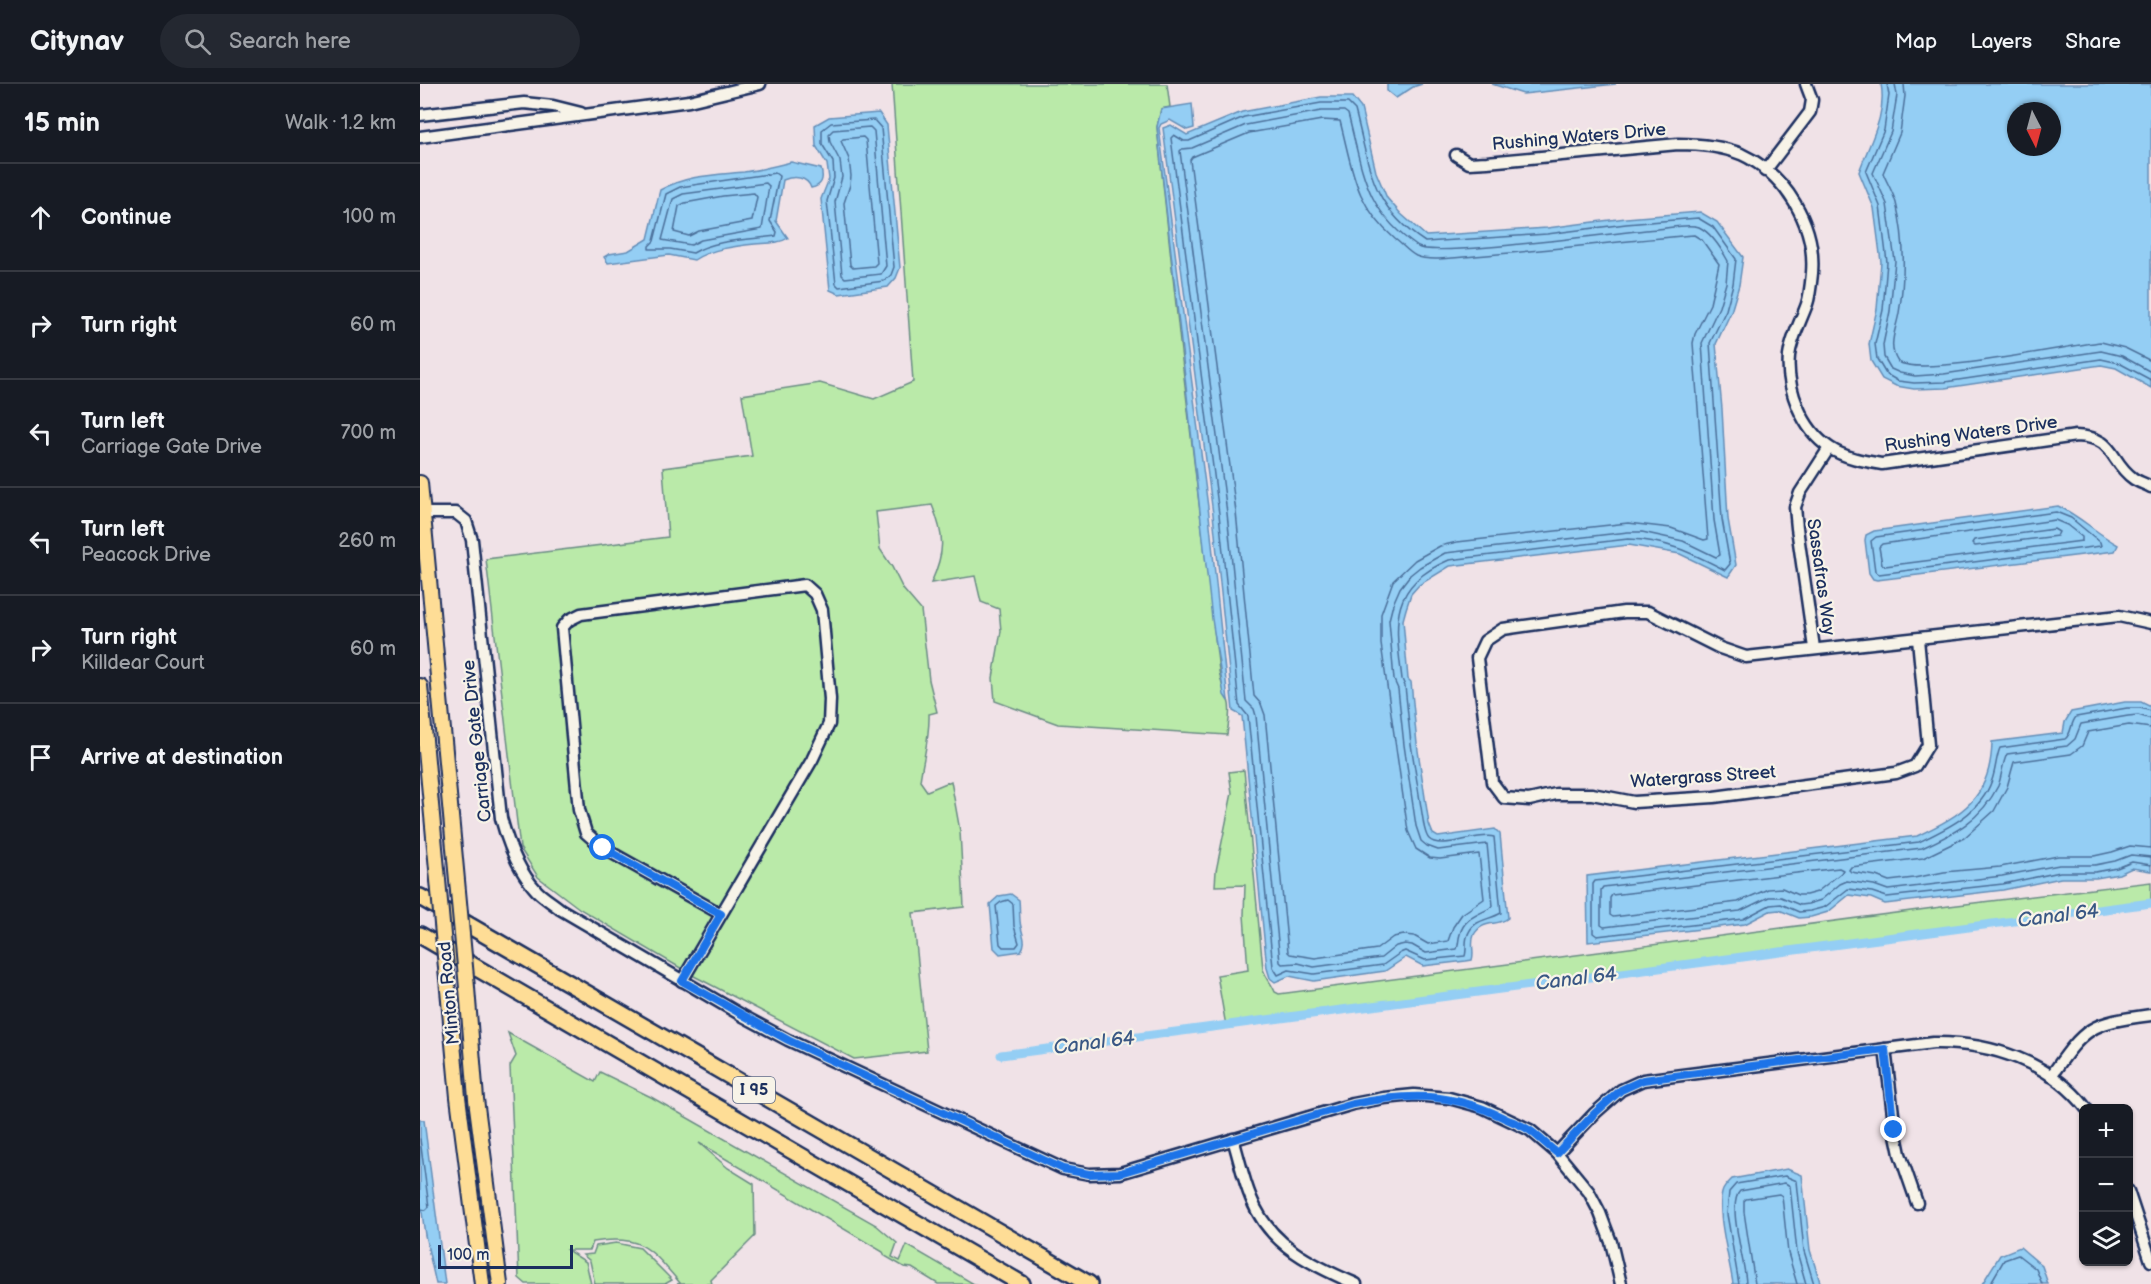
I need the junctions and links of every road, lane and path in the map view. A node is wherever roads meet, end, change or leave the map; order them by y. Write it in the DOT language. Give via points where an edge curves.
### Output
graph roads {
  1 [pos="759,84"];
  2 [pos="1806,84"];
  3 [pos="584,114"];
  4 [pos="420,115"];
  5 [pos="420,137"];
  6 [pos="1456,155"];
  7 [pos="1765,171"];
  8 [pos="1829,448"];
  9 [pos="420,483"];
  10 [pos="2151,487"];
  11 [pos="421,513"];
  12 [pos="2151,623"];
  13 [pos="1918,639"];
  14 [pos="1814,648"];
  15 [pos="420,686"];
  16 [pos="420,897"];
  17 [pos="721,914"];
  18 [pos="420,935"];
  19 [pos="682,981"];
  20 [pos="2151,1016"];
  21 [pos="1885,1049"];
  22 [pos="2051,1076"];
  23 [pos="2083,1104"];
  24 [pos="1233,1139"];
  25 [pos="1557,1153"];
  26 [pos="1917,1203"];
  27 [pos="2133,1206"];
  28 [pos="2151,1260"];
  29 [pos="482,1284"];
  30 [pos="500,1284"];
  31 [pos="1022,1284"];
  32 [pos="1089,1284"];
  33 [pos="1356,1284"];
  34 [pos="1621,1284"];
  1 -- 3 [label="street" via="689,101"];
  2 -- 7 [label="street" via="1812,100 1810,112"];
  3 -- 4 [label="street" via="524,103"];
  3 -- 5 [label="street"];
  6 -- 7 [label="street, Rushing Waters Drive" via="1469,163 1705,144 1739,154"];
  7 -- 8 [label="street, Rushing Waters Drive" via="1791,197 1809,240 1812,270 1808,301 1789,355 1789,381 1806,424"];
  8 -- 10 [label="street, Rushing Waters Drive" via="1857,460 1882,464 2088,436 2100,440 2133,478"];
  8 -- 14 [label="street, Sassafras Way" via="1795,507"];
  9 -- 11 [label="main road, Minton Road"];
  11 -- 19 [label="street, Carriage Gate Drive" via="456,513 466,521 472,540 501,818 519,867 537,891 560,909"];
  11 -- 30 [label="main road, Minton Road, bridge" via="476,1099"];
  12 -- 13 [label="street, Watergrass Street" via="2119,616"];
  13 -- 14 [label="street, Watergrass Street"];
  13 -- 14 [label="street, Watergrass Street" via="1928,745 1915,766 1896,772 1714,797 1634,802 1592,794 1556,794 1530,800 1504,798 1492,782 1477,658 1485,641 1503,629 1647,612 1746,657"];
  15 -- 29 [label="main road, Minton Road, bridge" via="458,1097"];
  16 -- 32 [label="highway, I 95"];
  17 -- 17 [label="street" via="812,760 829,724 822,610 815,594 805,585 580,614 562,628 579,810 586,833 603,848"];
  17 -- 19 [label="street"];
  18 -- 31 [label="highway, I 95"];
  19 -- 24 [label="street, Carriage Gate Drive" via="788,1040 1063,1169 1089,1174 1120,1173"];
  20 -- 22 [label="street" via="2115,1020 2088,1031"];
  21 -- 22 [label="street" via="1958,1043 1994,1049"];
  21 -- 25 [label="street" via="1643,1080 1621,1090"];
  21 -- 26 [label="street" via="1894,1130"];
  22 -- 23 [label="street"];
  24 -- 25 [label="street, Carriage Gate Drive" via="1353,1104 1414,1095 1449,1098 1482,1107 1530,1130"];
  24 -- 33 [label="street" via="1251,1199 1270,1231 1308,1262"];
  25 -- 34 [label="street, Carriage Gate Drive" via="1589,1192 1600,1213"];
  27 -- 28 [label="street"];
}
